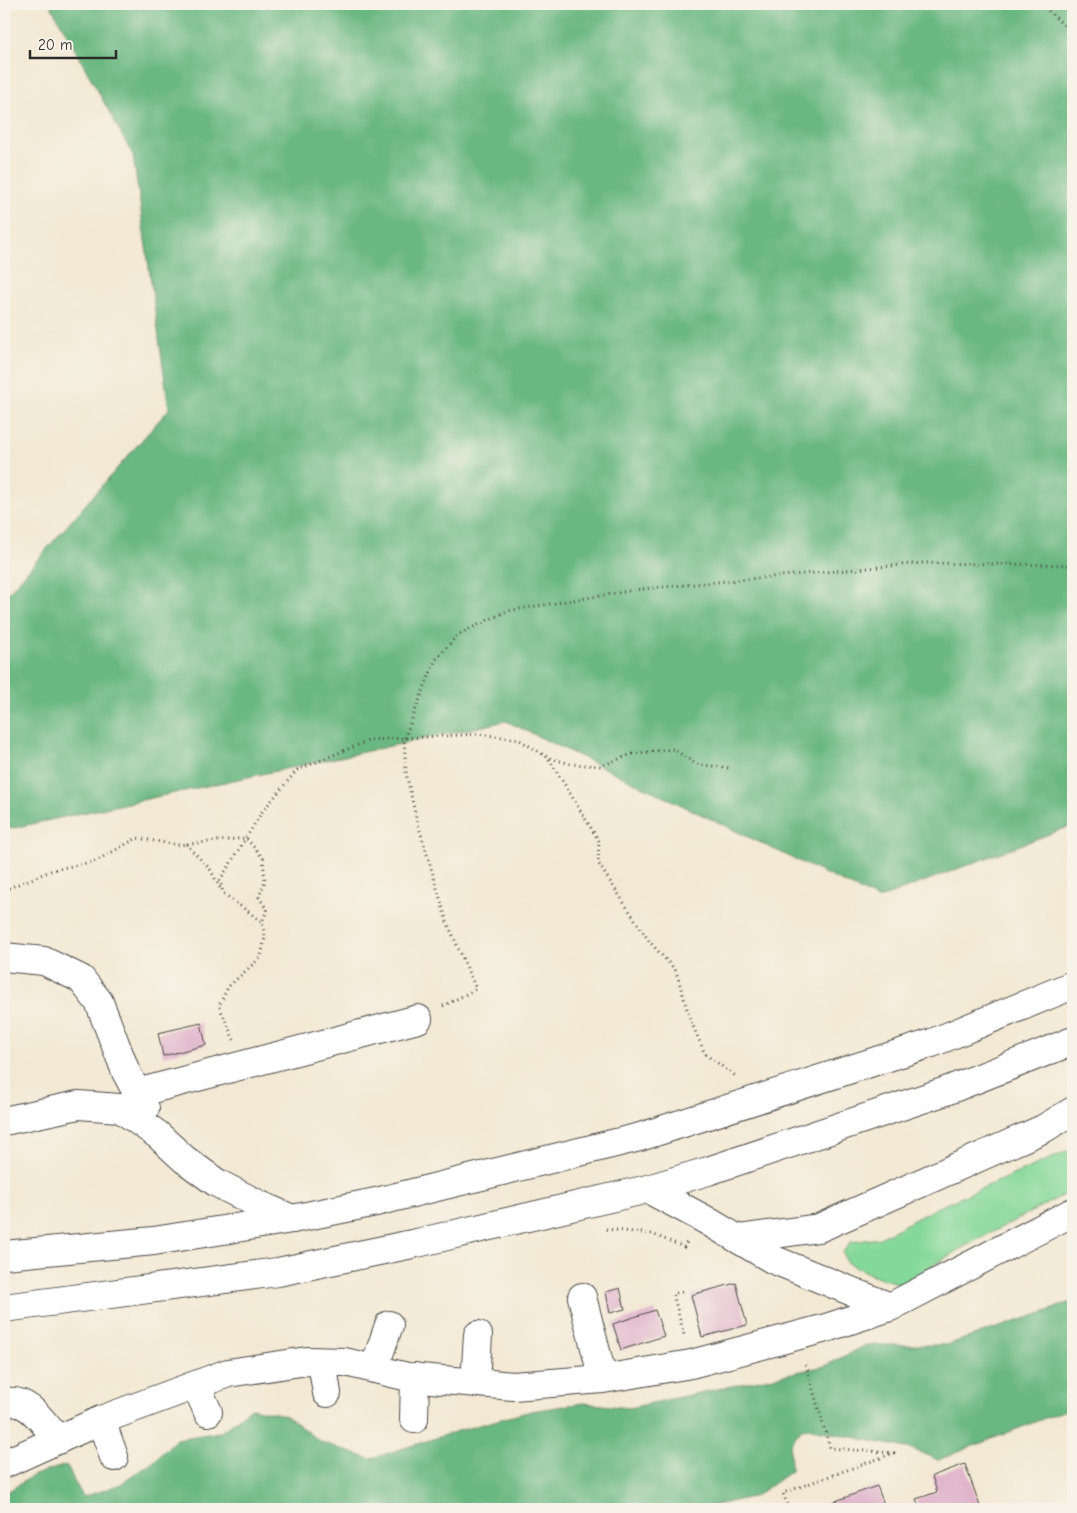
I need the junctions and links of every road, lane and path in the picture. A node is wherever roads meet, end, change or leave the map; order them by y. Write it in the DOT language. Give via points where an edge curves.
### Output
graph roads {
  1 [pos="1041,4"];
  2 [pos="1073,34"];
  3 [pos="1073,565"];
  4 [pos="404,738"];
  5 [pos="548,758"];
  6 [pos="729,768"];
  7 [pos="246,838"];
  8 [pos="186,844"];
  9 [pos="4,890"];
  10 [pos="223,893"];
  11 [pos="262,922"];
  12 [pos="4,957"];
  13 [pos="1073,985"];
  14 [pos="418,1019"];
  15 [pos="1073,1041"];
  16 [pos="245,1064"];
  17 [pos="744,1082"];
  18 [pos="137,1093"];
  19 [pos="1073,1111"];
  20 [pos="4,1121"];
  21 [pos="158,1135"];
  22 [pos="648,1189"];
  23 [pos="1073,1212"];
  24 [pos="292,1218"];
  25 [pos="738,1239"];
  26 [pos="4,1256"];
  27 [pos="682,1292"];
  28 [pos="582,1297"];
  29 [pos="890,1307"];
  30 [pos="4,1308"];
  31 [pos="389,1325"];
  32 [pos="478,1335"];
  33 [pos="802,1353"];
  34 [pos="322,1362"];
  35 [pos="691,1364"];
  36 [pos="374,1369"];
  37 [pos="415,1377"];
  38 [pos="603,1379"];
  39 [pos="475,1382"];
  40 [pos="196,1385"];
  41 [pos="327,1393"];
  42 [pos="4,1403"];
  43 [pos="208,1412"];
  44 [pos="414,1419"];
  45 [pos="100,1420"];
  46 [pos="58,1440"];
  47 [pos="114,1457"];
  48 [pos="4,1464"];
  49 [pos="789,1509"];
  1 -- 2 [label="path"];
  3 -- 4 [label="path" via="922,563 641,589 506,611 457,635 435,661"];
  4 -- 5 [label="path" via="478,734 518,739"];
  4 -- 7 [label="path" via="370,740 297,770 262,812"];
  4 -- 14 [label="path" via="406,773 419,827 447,922 476,989"];
  5 -- 6 [label="path" via="600,766 632,754 673,749 696,764"];
  5 -- 17 [label="path" via="598,841 598,864 649,942 676,972 705,1054"];
  7 -- 8 [label="path"];
  7 -- 10 [label="path" via="220,880"];
  7 -- 11 [label="path" via="263,858 265,881 259,897 267,910"];
  8 -- 9 [label="path" via="137,838 96,861 53,870"];
  8 -- 10 [label="path" via="210,870"];
  10 -- 11 [label="path"];
  11 -- 16 [label="path" via="265,937 261,957 228,987 219,1006"];
  12 -- 18 [label="main road" via="44,961 81,979 99,1002"];
  13 -- 24 [label="main road" via="932,1043 640,1137 376,1202"];
  14 -- 16 [label="main road"];
  15 -- 22 [label="main road" via="946,1091"];
  16 -- 18 [label="main road"];
  18 -- 21 [label="main road"];
  19 -- 25 [label="main road" via="1043,1129 819,1228"];
  20 -- 21 [label="main road" via="78,1104 120,1108"];
  21 -- 24 [label="main road" via="217,1183"];
  22 -- 25 [label="main road"];
  22 -- 30 [label="main road" via="417,1244 278,1272"];
  23 -- 29 [label="main road"];
  24 -- 26 [label="main road" via="154,1241"];
  25 -- 29 [label="main road" via="772,1259"];
  27 -- 35 [label="path" via="673,1294"];
  28 -- 38 [label="main road"];
  29 -- 35 [label="main road" via="826,1328"];
  31 -- 36 [label="main road"];
  32 -- 39 [label="main road"];
  33 -- 49 [label="path" via="830,1448 894,1453 783,1492"];
  34 -- 36 [label="main road" via="345,1362"];
  34 -- 40 [label="main road" via="307,1361 228,1374"];
  34 -- 41 [label="main road"];
  35 -- 38 [label="main road"];
  36 -- 37 [label="main road"];
  37 -- 39 [label="main road"];
  37 -- 44 [label="main road"];
  38 -- 39 [label="main road" via="514,1386"];
  40 -- 43 [label="main road"];
  40 -- 45 [label="main road"];
  42 -- 46 [label="main road" via="22,1404"];
  45 -- 46 [label="main road"];
  45 -- 47 [label="main road"];
  46 -- 48 [label="main road"];
}
